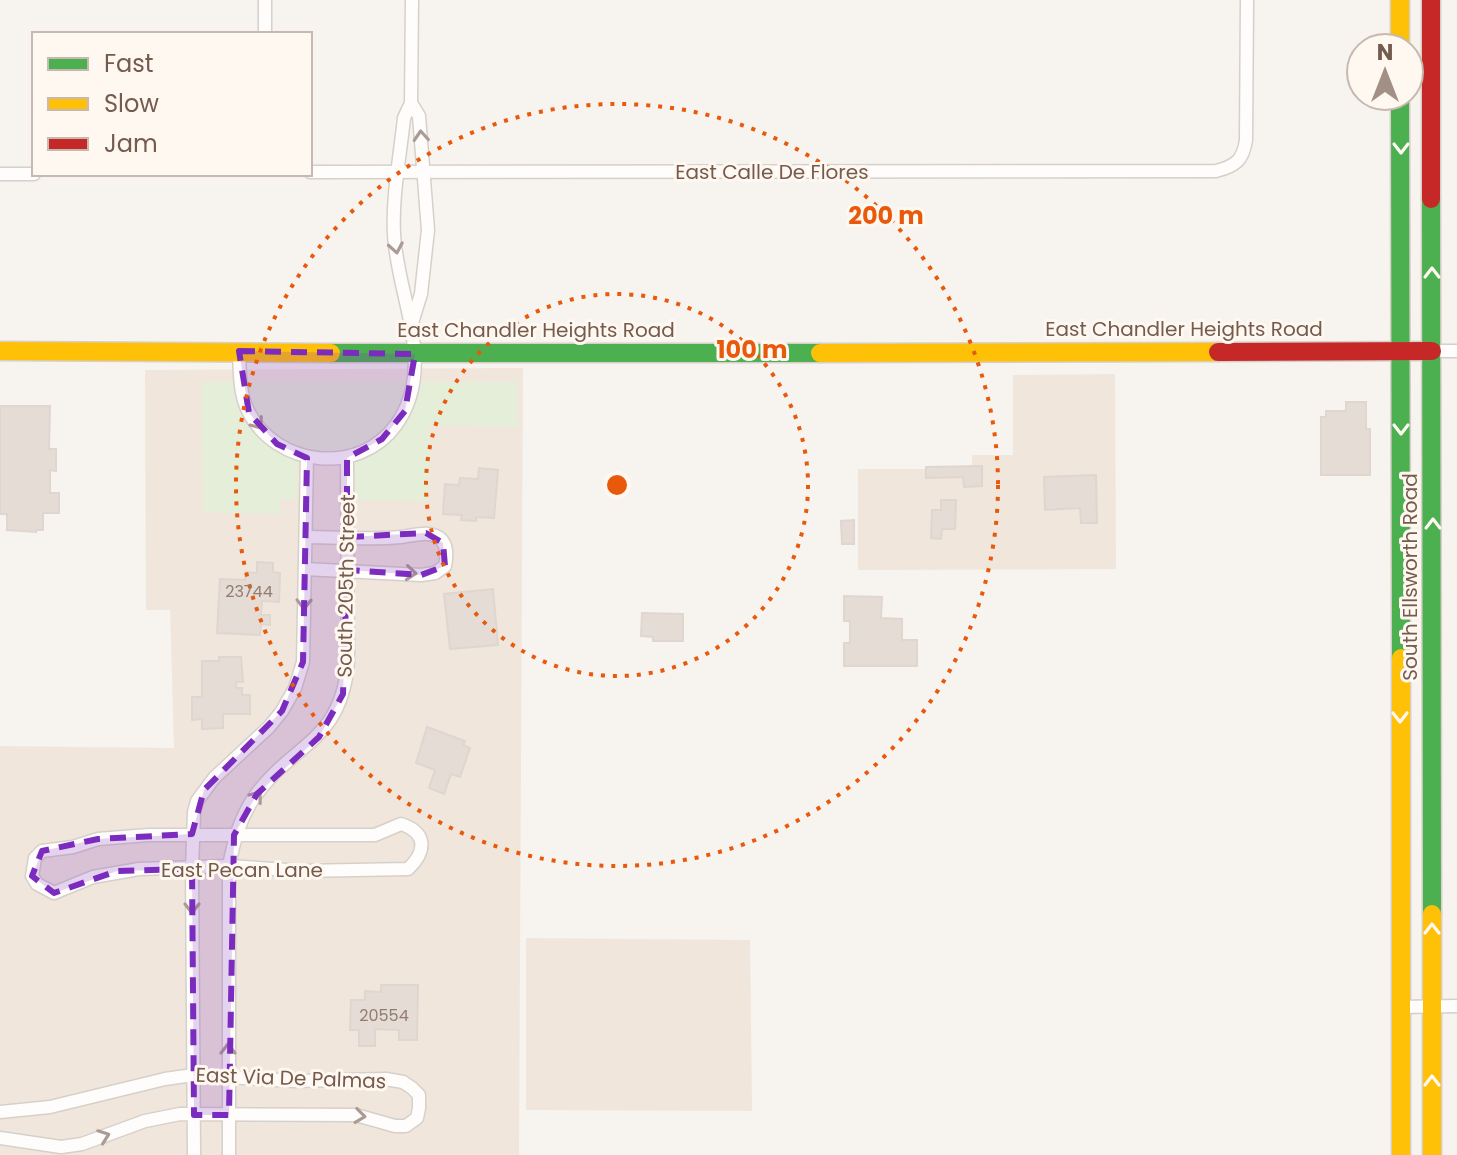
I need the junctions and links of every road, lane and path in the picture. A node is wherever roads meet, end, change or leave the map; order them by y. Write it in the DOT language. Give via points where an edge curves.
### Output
graph roads {
  1 [pos="265,0"];
  2 [pos="412,0"];
  3 [pos="1247,0"];
  4 [pos="1400,0"];
  5 [pos="1431,0"];
  6 [pos="265,32"];
  7 [pos="1400,32"];
  8 [pos="411,103"];
  9 [pos="1400,112"];
  10 [pos="312,172"];
  11 [pos="399,172"];
  12 [pos="423,172"];
  13 [pos="0,174"];
  14 [pos="32,174"];
  15 [pos="412,323"];
  16 [pos="0,351"];
  17 [pos="239,351"];
  18 [pos="1401,351"];
  19 [pos="1432,351"];
  20 [pos="1457,351"];
  21 [pos="415,354"];
  22 [pos="307,457"];
  23 [pos="347,457"];
  24 [pos="306,537"];
  25 [pos="347,537"];
  26 [pos="305,569"];
  27 [pos="347,570"];
  28 [pos="193,834"];
  29 [pos="234,835"];
  30 [pos="229,866"];
  31 [pos="192,869"];
  32 [pos="1457,1006"];
  33 [pos="1400,1007"];
  34 [pos="1432,1007"];
  35 [pos="193,1075"];
  36 [pos="228,1077"];
  37 [pos="0,1112"];
  38 [pos="194,1115"];
  39 [pos="229,1115"];
  40 [pos="0,1138"];
  41 [pos="194,1155"];
  42 [pos="229,1155"];
  43 [pos="1401,1155"];
  44 [pos="1432,1155"];
  1 -- 6 [label="street"];
  2 -- 8 [label="street"];
  3 -- 12 [label="street, East Calle De Flores" via="1244,155 1233,167 1216,171"];
  4 -- 7 [label="main road"];
  19 -- 5 [label="main road, South Ellsworth Road, one-way"];
  8 -- 11 [label="street" via="404,118"];
  12 -- 8 [label="street, one-way" via="419,116"];
  9 -- 18 [label="main road, South Ellsworth Road, one-way"];
  10 -- 11 [label="street, East Calle De Flores"];
  11 -- 12 [label="street, East Calle De Flores"];
  11 -- 15 [label="street, one-way" via="394,234"];
  12 -- 15 [label="street" via="428,230"];
  13 -- 14 [label="street"];
  15 -- 21 [label="street"];
  16 -- 17 [label="main road, East Chandler Heights Road"];
  17 -- 21 [label="main road, East Chandler Heights Road"];
  17 -- 22 [label="street, one-way" via="240,388 249,413 277,444"];
  18 -- 19 [label="main road, East Chandler Heights Road"];
  18 -- 21 [label="main road, East Chandler Heights Road"];
  18 -- 33 [label="main road, South Ellsworth Road, one-way"];
  19 -- 20 [label="street, East Chandler Heights Road"];
  34 -- 19 [label="main road, South Ellsworth Road, one-way"];
  21 -- 23 [label="street" via="411,395 394,427 368,449"];
  22 -- 23 [label="street"];
  22 -- 24 [label="street, South 205th Street"];
  23 -- 25 [label="street, South 205th Street"];
  24 -- 25 [label="street"];
  24 -- 26 [label="street, South 205th Street"];
  25 -- 27 [label="street, South 205th Street"];
  27 -- 25 [label="street, one-way" via="435,573 445,566 447,555 443,543 426,533"];
  26 -- 27 [label="street"];
  26 -- 28 [label="street, South 205th Street, one-way" via="303,662 295,688 269,727 204,790 194,812"];
  29 -- 27 [label="street, South 205th Street, one-way" via="257,794 319,737 343,694"];
  28 -- 29 [label="street, East Pecan Lane"];
  28 -- 31 [label="street, South 205th Street"];
  28 -- 31 [label="street, East Pecan Lane" via="98,839 42,851 32,876 54,893 117,871"];
  29 -- 30 [label="street, South 205th Street"];
  29 -- 30 [label="street, East Pecan Lane" via="375,835 401,824 419,834 422,848 408,869"];
  30 -- 31 [label="street, East Pecan Lane"];
  36 -- 30 [label="street, South 205th Street, one-way"];
  31 -- 35 [label="street, South 205th Street, one-way"];
  32 -- 34 [label="street"];
  33 -- 34 [label="street"];
  33 -- 43 [label="main road, South Ellsworth Road"];
  44 -- 34 [label="main road, South Ellsworth Road, one-way"];
  35 -- 36 [label="street, East Via De Palmas"];
  35 -- 37 [label="street, East Via De Palmas" via="50,1107"];
  35 -- 38 [label="street, South 205th Street"];
  36 -- 39 [label="street, South 205th Street"];
  39 -- 36 [label="street, East Via De Palmas, one-way" via="356,1115 406,1126 417,1118 419,1095 403,1082 386,1079"];
  38 -- 39 [label="street, East Via De Palmas"];
  40 -- 38 [label="street, East Via De Palmas, one-way" via="72,1145 163,1116"];
  38 -- 41 [label="street, South 205th Street"];
  39 -- 42 [label="street, South 205th Street"];
}
